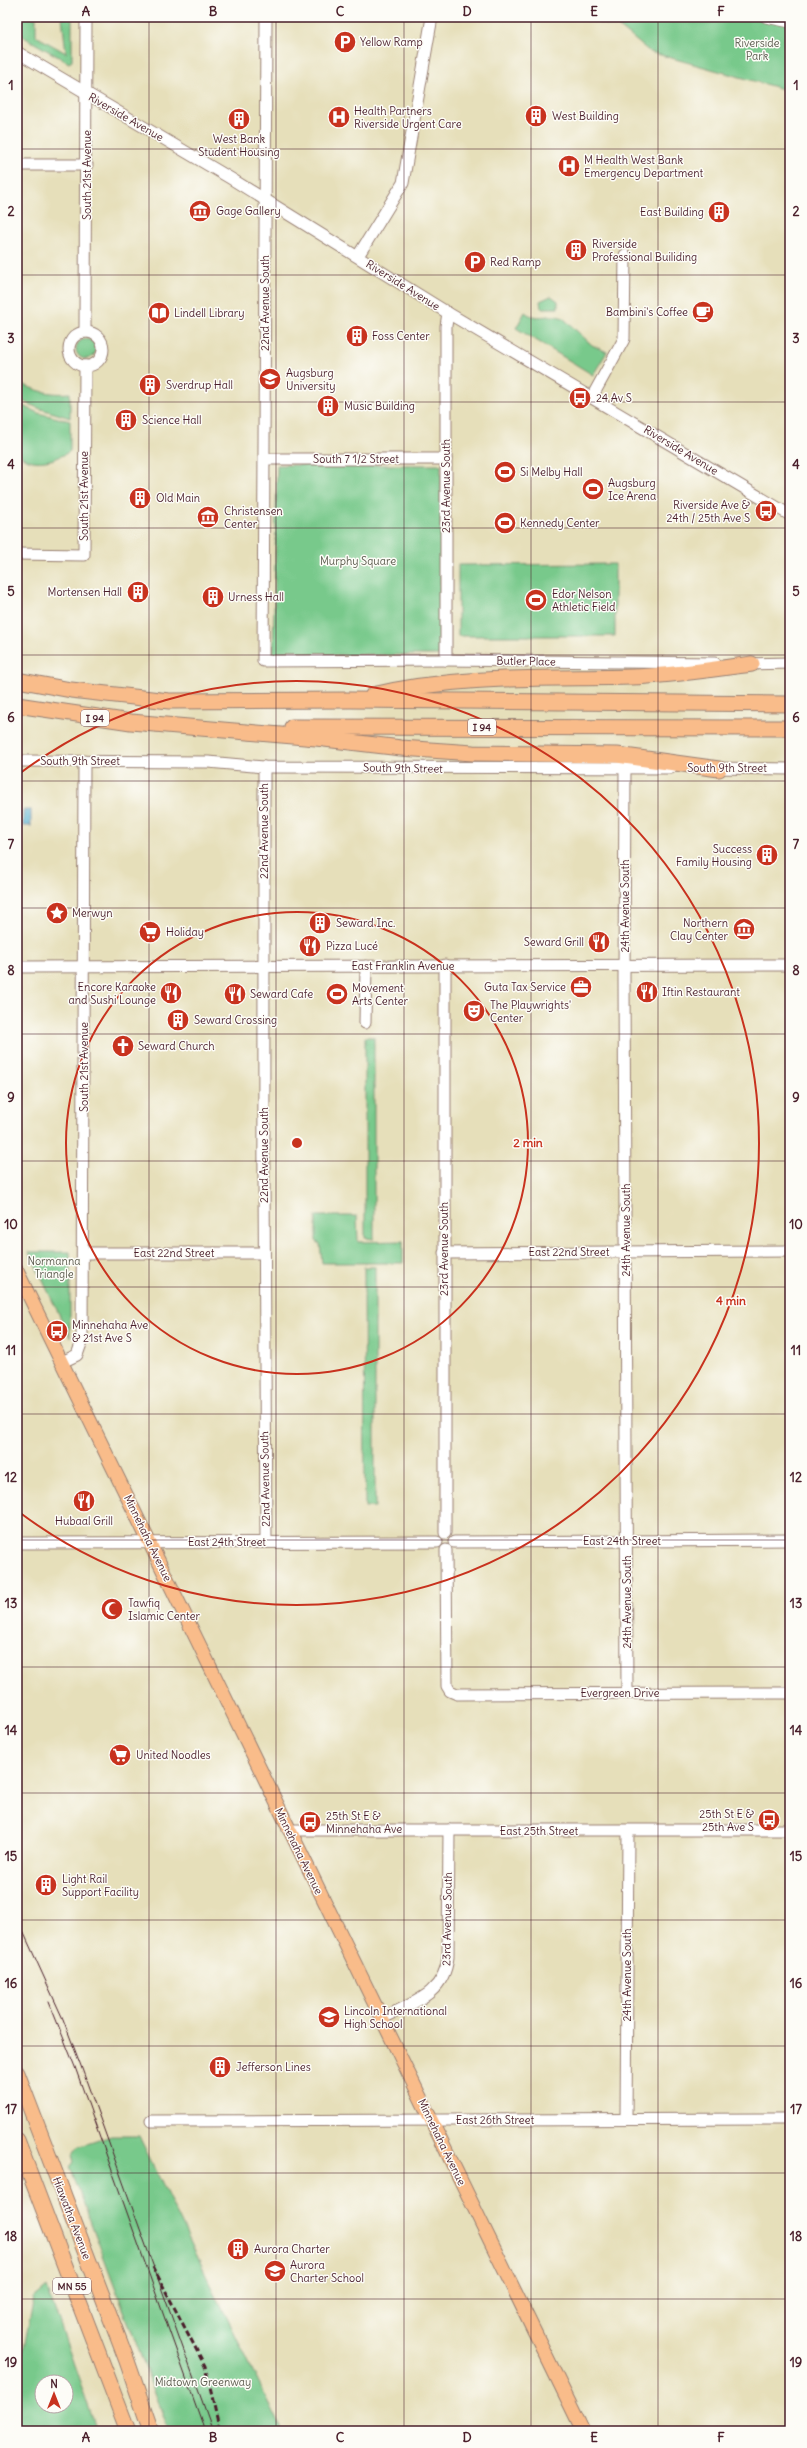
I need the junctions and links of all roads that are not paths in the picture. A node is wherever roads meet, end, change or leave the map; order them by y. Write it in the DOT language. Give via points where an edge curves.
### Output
graph roads {
  1 [pos="86,17"];
  2 [pos="266,17"];
  3 [pos="432,17"];
  4 [pos="766,17"];
  5 [pos="790,22"];
  6 [pos="17,52"];
  7 [pos="87,95"];
  8 [pos="87,165"];
  9 [pos="17,166"];
  10 [pos="264,200"];
  11 [pos="625,255"];
  12 [pos="358,256"];
  13 [pos="448,313"];
  14 [pos="86,332"];
  15 [pos="85,366"];
  16 [pos="592,397"];
  17 [pos="265,459"];
  18 [pos="446,459"];
  19 [pos="790,515"];
  20 [pos="17,554"];
  21 [pos="446,660"];
  22 [pos="263,661"];
  23 [pos="790,663"];
  24 [pos="752,664"];
  25 [pos="17,680"];
  26 [pos="351,700"];
  27 [pos="790,704"];
  28 [pos="17,705"];
  29 [pos="173,726"];
  30 [pos="790,728"];
  31 [pos="17,761"];
  32 [pos="84,761"];
  33 [pos="264,767"];
  34 [pos="625,768"];
  35 [pos="719,768"];
  36 [pos="790,769"];
  37 [pos="445,965"];
  38 [pos="624,965"];
  39 [pos="790,965"];
  40 [pos="265,966"];
  41 [pos="366,966"];
  42 [pos="85,967"];
  43 [pos="17,968"];
  44 [pos="365,1023"];
  45 [pos="790,1251"];
  46 [pos="625,1252"];
  47 [pos="84,1253"];
  48 [pos="263,1253"];
  49 [pos="444,1253"];
  50 [pos="17,1271"];
  51 [pos="62,1362"];
  52 [pos="445,1533"];
  53 [pos="790,1540"];
  54 [pos="627,1541"];
  55 [pos="150,1542"];
  56 [pos="266,1542"];
  57 [pos="437,1542"];
  58 [pos="454,1542"];
  59 [pos="17,1543"];
  60 [pos="446,1550"];
  61 [pos="627,1693"];
  62 [pos="790,1693"];
  63 [pos="288,1830"];
  64 [pos="449,1830"];
  65 [pos="790,1830"];
  66 [pos="628,1831"];
  67 [pos="380,2019"];
  68 [pos="17,2073"];
  69 [pos="431,2119"];
  70 [pos="626,2119"];
  71 [pos="790,2119"];
  72 [pos="151,2121"];
  73 [pos="17,2140"];
  74 [pos="142,2404"];
  75 [pos="128,2431"];
  76 [pos="151,2431"];
  77 [pos="155,2431"];
  78 [pos="583,2431"];
  1 -- 7 [label="street, South 21st Avenue"];
  2 -- 10 [label="street, 22nd Avenue South"];
  3 -- 12 [label="street" via="403,183"];
  4 -- 5 [label="street"];
  6 -- 7 [label="street, Riverside Avenue"];
  7 -- 8 [label="street, South 21st Avenue"];
  7 -- 10 [label="street, Riverside Avenue"];
  8 -- 9 [label="street"];
  8 -- 14 [label="street, South 21st Avenue"];
  10 -- 12 [label="street, Riverside Avenue"];
  10 -- 17 [label="street, 22nd Avenue South"];
  11 -- 16 [label="street" via="624,340"];
  12 -- 13 [label="street, Riverside Avenue"];
  13 -- 16 [label="street, Riverside Avenue"];
  13 -- 18 [label="street, 23rd Avenue South"];
  14 -- 15 [label="street" via="75,336 69,352 74,361"];
  14 -- 15 [label="street" via="96,335 102,344 102,350 95,363"];
  15 -- 20 [label="street, South 21st Avenue" via="84,555"];
  16 -- 19 [label="street, Riverside Avenue"];
  17 -- 18 [label="street, South 7 1/2 Street"];
  17 -- 22 [label="street, 22nd Avenue South"];
  18 -- 21 [label="street, 23rd Avenue South"];
  21 -- 22 [label="street, Butler Place"];
  21 -- 24 [label="street, Butler Place"];
  23 -- 24 [label="street, Butler Place"];
  24 -- 26 [label="highway" via="644,676 466,681 399,688"];
  25 -- 26 [label="highway, I 94" via="77,691 169,701"];
  26 -- 27 [label="highway, I 94"];
  28 -- 29 [label="highway, I 94" via="88,717"];
  29 -- 30 [label="highway, I 94"];
  29 -- 35 [label="highway" via="433,751 617,755"];
  31 -- 32 [label="street, South 9th Street"];
  32 -- 33 [label="street, South 9th Street" via="208,762"];
  32 -- 42 [label="street, South 21st Avenue"];
  33 -- 34 [label="street, South 9th Street"];
  33 -- 40 [label="street, 22nd Avenue South"];
  34 -- 35 [label="street, South 9th Street"];
  34 -- 38 [label="street, 24th Avenue South"];
  35 -- 36 [label="street, South 9th Street"];
  37 -- 38 [label="street, East Franklin Avenue"];
  37 -- 41 [label="street, East Franklin Avenue"];
  37 -- 49 [label="street, 23rd Avenue South"];
  38 -- 39 [label="street, East Franklin Avenue"];
  38 -- 46 [label="street, 24th Avenue South"];
  40 -- 41 [label="street, East Franklin Avenue"];
  40 -- 42 [label="street, East Franklin Avenue"];
  40 -- 48 [label="street, 22nd Avenue South"];
  41 -- 44 [label="street"];
  42 -- 43 [label="street, East Franklin Avenue"];
  42 -- 47 [label="street, South 21st Avenue"];
  45 -- 46 [label="street, East 22nd Street"];
  46 -- 49 [label="street, East 22nd Street"];
  46 -- 54 [label="street, 24th Avenue South"];
  47 -- 48 [label="street, East 22nd Street"];
  47 -- 51 [label="street, South 21st Avenue" via="82,1341 77,1355"];
  48 -- 56 [label="street, 22nd Avenue South"];
  49 -- 52 [label="street, 23rd Avenue South"];
  50 -- 51 [label="main road, Minnehaha Avenue"];
  51 -- 55 [label="main road, Minnehaha Avenue"];
  52 -- 57 [label="street" via="440,1535"];
  52 -- 58 [label="street" via="452,1536"];
  53 -- 54 [label="street, East 24th Street"];
  54 -- 58 [label="street, East 24th Street"];
  54 -- 61 [label="street, 24th Avenue South"];
  55 -- 56 [label="street, East 24th Street"];
  55 -- 59 [label="street, East 24th Street"];
  55 -- 63 [label="main road, Minnehaha Avenue"];
  56 -- 57 [label="street, East 24th Street"];
  57 -- 60 [label="street"];
  58 -- 60 [label="street"];
  60 -- 61 [label="street, Evergreen Drive" via="447,1686 450,1691 457,1694"];
  61 -- 62 [label="street, Evergreen Drive"];
  63 -- 64 [label="street, East 25th Street"];
  63 -- 67 [label="main road, Minnehaha Avenue"];
  64 -- 66 [label="street, East 25th Street"];
  64 -- 67 [label="street, 23rd Avenue South" via="448,1957 445,1974 430,1994"];
  65 -- 66 [label="street, East 25th Street"];
  66 -- 70 [label="street, 24th Avenue South"];
  67 -- 69 [label="main road, Minnehaha Avenue"];
  68 -- 74 [label="highway, Hiawatha Avenue / MN 55"];
  69 -- 70 [label="street, East 26th Street"];
  69 -- 72 [label="street, East 26th Street"];
  69 -- 78 [label="main road, Minnehaha Avenue"];
  70 -- 71 [label="street, East 26th Street"];
  73 -- 75 [label="highway, MN 55"];
  74 -- 76 [label="highway, Hiawatha Avenue / MN 55"];
  74 -- 77 [label="highway"];
}
